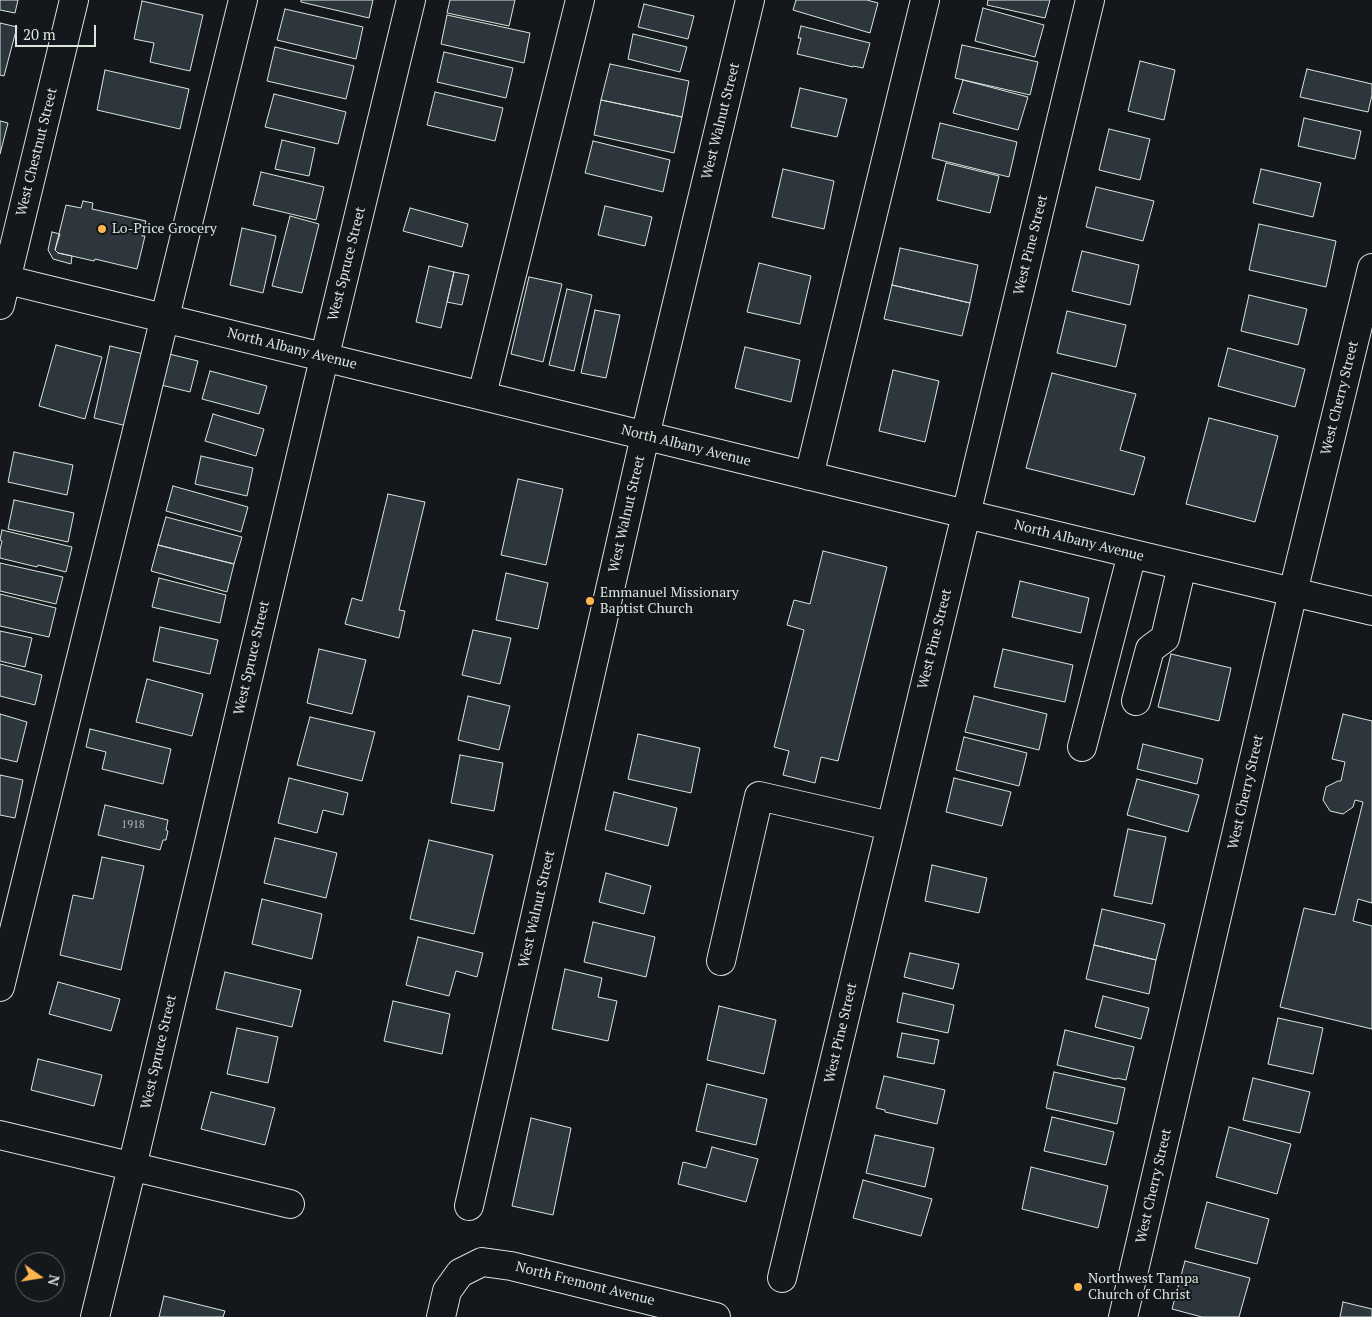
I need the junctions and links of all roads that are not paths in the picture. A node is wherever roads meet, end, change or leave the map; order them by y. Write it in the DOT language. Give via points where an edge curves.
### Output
graph roads {
  1 [pos="74,0"];
  2 [pos="243,0"];
  3 [pos="411,0"];
  4 [pos="580,0"];
  5 [pos="750,0"];
  6 [pos="925,0"];
  7 [pos="1090,0"];
  8 [pos="1372,268"];
  9 [pos="2,287"];
  10 [pos="165,318"];
  11 [pos="324,356"];
  12 [pos="482,395"];
  13 [pos="645,436"];
  14 [pos="809,476"];
  15 [pos="966,514"];
  16 [pos="1132,554"];
  17 [pos="1182,566"];
  18 [pos="1293,592"];
  19 [pos="1372,611"];
  20 [pos="1136,701"];
  21 [pos="1082,747"];
  22 [pos="890,826"];
  23 [pos="721,961"];
  24 [pos="0,987"];
  25 [pos="0,1135"];
  26 [pos="132,1167"];
  27 [pos="290,1204"];
  28 [pos="469,1206"];
  29 [pos="782,1278"];
  30 [pos="95,1317"];
  31 [pos="441,1317"];
  32 [pos="716,1317"];
  33 [pos="1123,1317"];
  1 -- 9 [label="street, West Chestnut Street"];
  2 -- 10 [label="street"];
  3 -- 11 [label="street, West Spruce Street"];
  4 -- 12 [label="street"];
  5 -- 13 [label="street, West Walnut Street"];
  6 -- 14 [label="street"];
  7 -- 15 [label="street, West Pine Street"];
  8 -- 18 [label="street, West Cherry Street"];
  9 -- 10 [label="street, North Albany Avenue"];
  10 -- 11 [label="street, North Albany Avenue"];
  10 -- 24 [label="street"];
  11 -- 12 [label="street, North Albany Avenue"];
  11 -- 26 [label="street, West Spruce Street"];
  12 -- 13 [label="street, North Albany Avenue"];
  13 -- 14 [label="street, North Albany Avenue"];
  13 -- 28 [label="street, West Walnut Street"];
  14 -- 15 [label="street, North Albany Avenue"];
  15 -- 16 [label="street, North Albany Avenue"];
  15 -- 22 [label="street, West Pine Street"];
  16 -- 17 [label="street, North Albany Avenue"];
  16 -- 21 [label="street"];
  17 -- 18 [label="street, North Albany Avenue"];
  17 -- 20 [label="street" via="1165,638 1150,649"];
  18 -- 19 [label="street, North Albany Avenue"];
  18 -- 33 [label="street, West Cherry Street"];
  22 -- 23 [label="street" via="759,796"];
  22 -- 29 [label="street, West Pine Street"];
  25 -- 26 [label="street"];
  26 -- 27 [label="street"];
  26 -- 30 [label="street, West Spruce Street"];
  31 -- 32 [label="street, North Fremont Avenue" via="447,1291 460,1273 482,1262 511,1266"];
}
